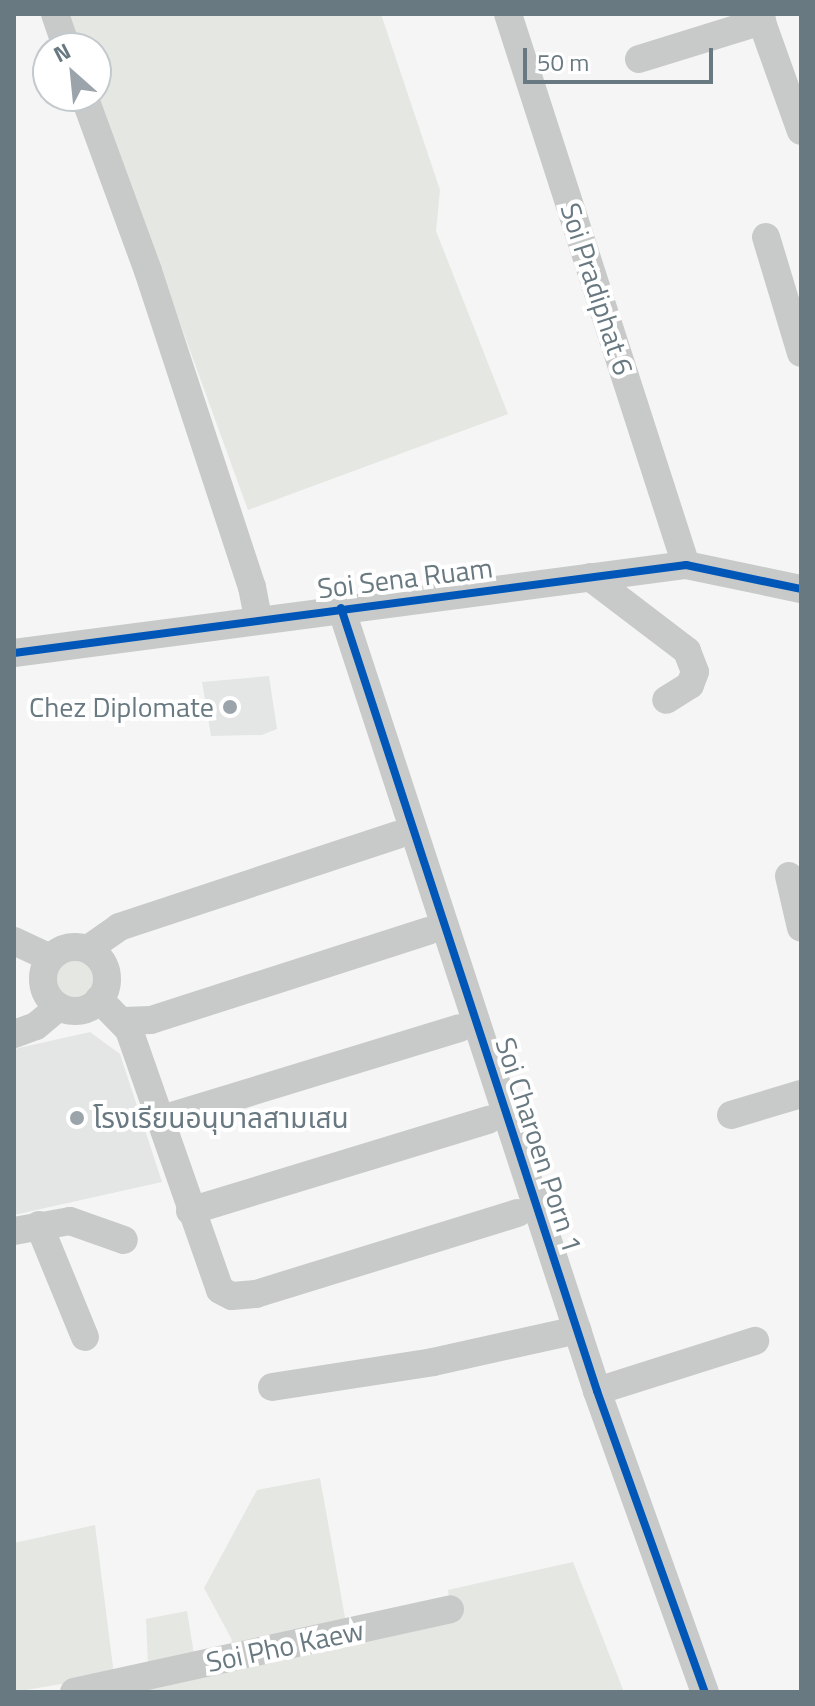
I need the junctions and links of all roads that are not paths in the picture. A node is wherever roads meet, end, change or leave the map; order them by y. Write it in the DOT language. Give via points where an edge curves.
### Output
graph roads {
  1 [pos="508,14"];
  2 [pos="761,18"];
  3 [pos="639,59"];
  4 [pos="90,112"];
  5 [pos="801,131"];
  6 [pos="766,237"];
  7 [pos="801,353"];
  8 [pos="686,565"];
  9 [pos="590,577"];
  10 [pos="801,589"];
  11 [pos="341,608"];
  12 [pos="258,619"];
  13 [pos="14,653"];
  14 [pos="666,700"];
  15 [pos="397,835"];
  16 [pos="789,876"];
  17 [pos="801,928"];
  18 [pos="428,931"];
  19 [pos="14,941"];
  20 [pos="88,949"];
  21 [pos="50,958"];
  22 [pos="99,999"];
  23 [pos="59,1007"];
  24 [pos="123,1021"];
  25 [pos="459,1028"];
  26 [pos="14,1034"];
  27 [pos="801,1094"];
  28 [pos="731,1115"];
  29 [pos="159,1120"];
  30 [pos="488,1120"];
  31 [pos="190,1211"];
  32 [pos="518,1213"];
  33 [pos="26,1228"];
  34 [pos="124,1240"];
  35 [pos="577,1330"];
  36 [pos="85,1337"];
  37 [pos="755,1341"];
  38 [pos="272,1387"];
  39 [pos="597,1391"];
  40 [pos="450,1609"];
  41 [pos="74,1692"];
  42 [pos="705,1692"];
  1 -- 8 [label="street, Soi Pradiphat 6"];
  2 -- 3 [label="street"];
  2 -- 5 [label="street"];
  4 -- 12 [label="street" via="158,301"];
  6 -- 7 [label="street"];
  8 -- 9 [label="street, Soi Sena Ruam"];
  8 -- 10 [label="street, Soi Sena Ruam"];
  9 -- 11 [label="street, Soi Sena Ruam"];
  9 -- 14 [label="street" via="687,651 695,672 690,685"];
  11 -- 12 [label="street, Soi Sena Ruam"];
  11 -- 35 [label="street, Soi Charoen Porn 1"];
  12 -- 13 [label="street, Soi Sena Ruam"];
  15 -- 20 [label="street" via="119,927"];
  16 -- 17 [label="street"];
  18 -- 24 [label="street" via="151,1020"];
  19 -- 21 [label="street"];
  20 -- 21 [label="street" via="68,948"];
  20 -- 22 [label="street" via="106,974"];
  21 -- 23 [label="street" via="43,987"];
  22 -- 23 [label="street" via="85,1009"];
  22 -- 24 [label="street"];
  23 -- 26 [label="street" via="36,1026"];
  24 -- 29 [label="street"];
  25 -- 29 [label="street"];
  27 -- 28 [label="street"];
  29 -- 31 [label="street"];
  30 -- 31 [label="street"];
  31 -- 32 [label="street" via="213,1277 220,1290 232,1296 256,1294"];
  33 -- 34 [label="street" via="70,1221"];
  33 -- 36 [label="street"];
  35 -- 38 [label="street" via="433,1362"];
  35 -- 39 [label="street, Soi Charoen Porn 1"];
  37 -- 39 [label="street"];
  39 -- 42 [label="street, Soi Charoen Porn 1"];
  40 -- 41 [label="street, Soi Pho Kaew"];
}
